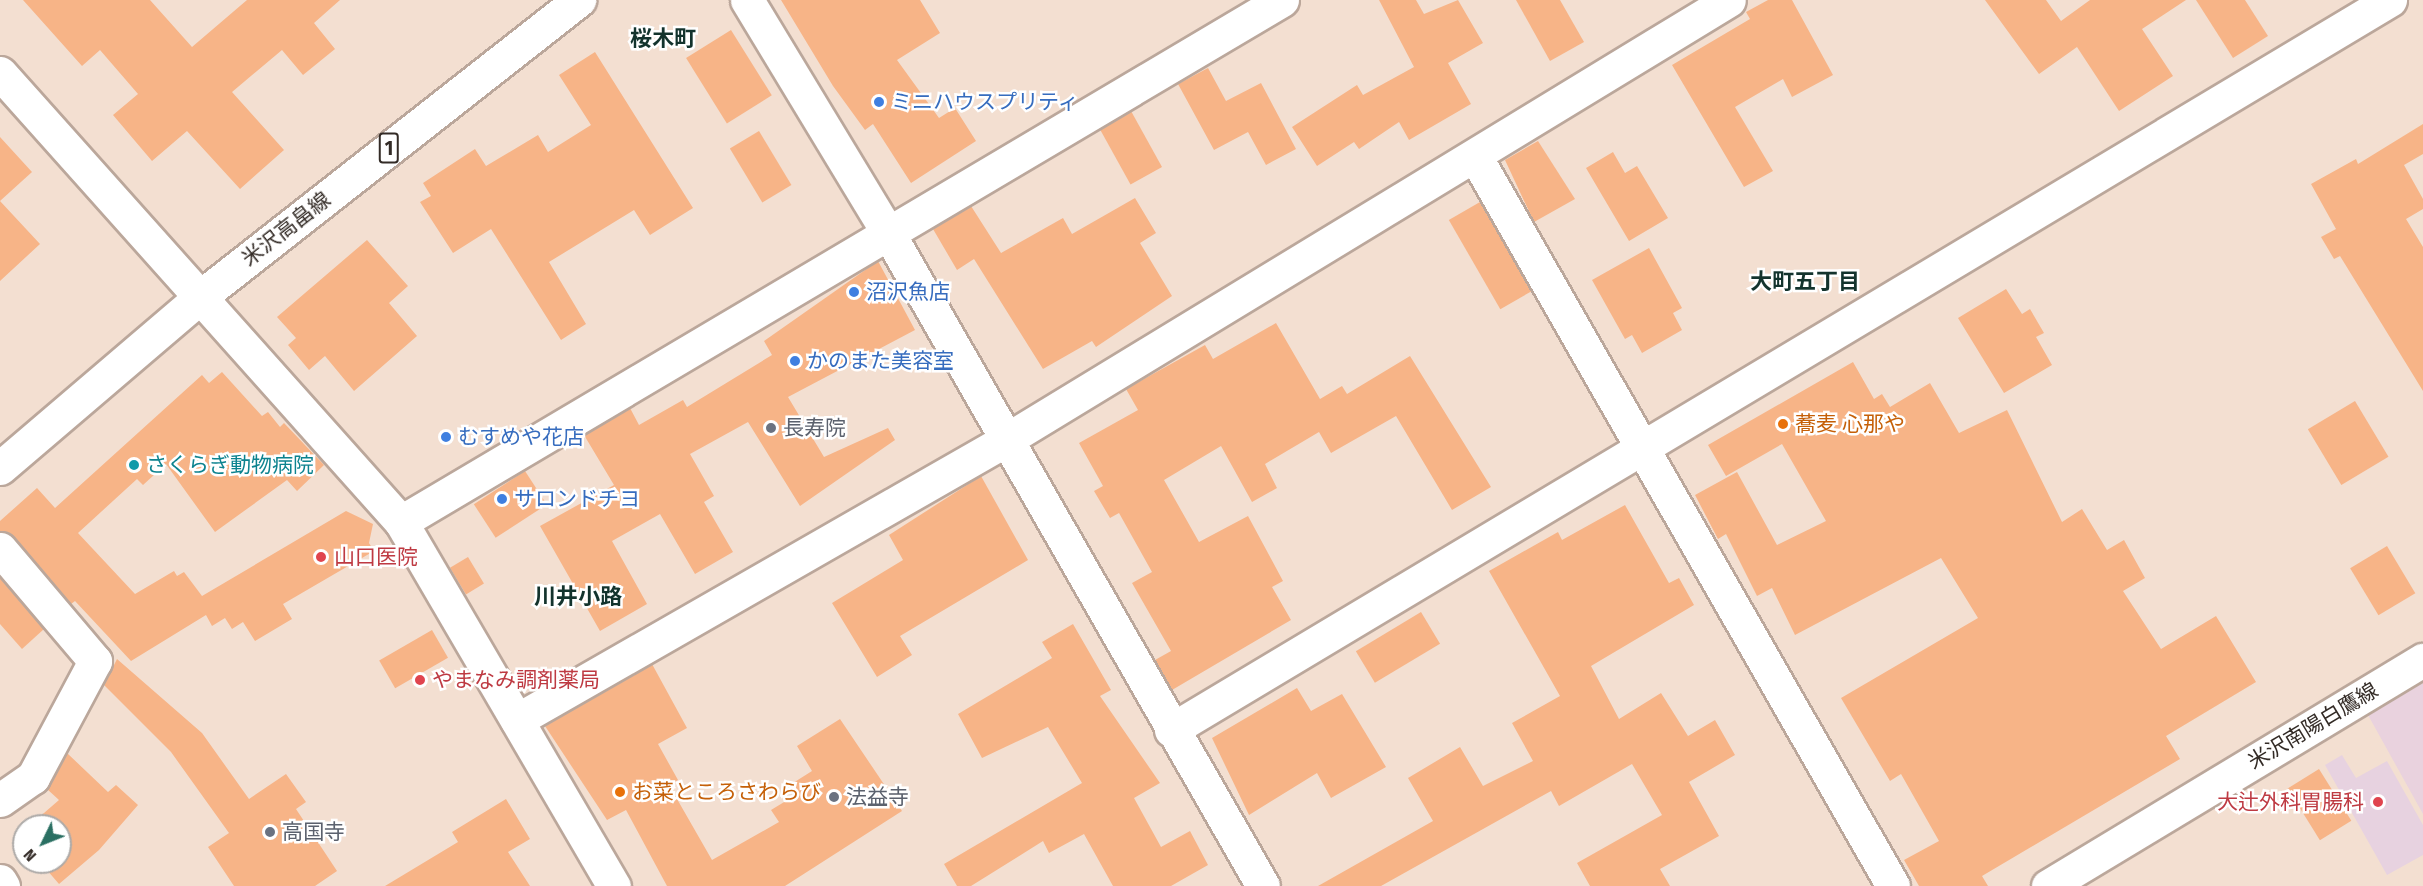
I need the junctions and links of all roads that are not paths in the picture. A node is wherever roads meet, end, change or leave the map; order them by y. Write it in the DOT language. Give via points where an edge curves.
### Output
graph roads {
  1 [pos="579,0"];
  2 [pos="747,0"];
  3 [pos="1282,0"];
  4 [pos="1729,0"];
  5 [pos="2390,0"];
  6 [pos="0,73"];
  7 [pos="1475,156"];
  8 [pos="890,236"];
  9 [pos="200,297"];
  10 [pos="1006,440"];
  11 [pos="1641,446"];
  12 [pos="2,462"];
  13 [pos="401,522"];
  14 [pos="0,549"];
  15 [pos="2423,660"];
  16 [pos="517,720"];
  17 [pos="1171,730"];
  18 [pos="0,800"];
  19 [pos="0,881"];
  20 [pos="3,886"];
  21 [pos="614,886"];
  22 [pos="1263,886"];
  23 [pos="1893,886"];
  24 [pos="2048,886"];
  1 -- 9 [label="street, 米沢高畠線 / 1"];
  2 -- 8 [label="street"];
  3 -- 8 [label="street"];
  4 -- 7 [label="street"];
  5 -- 11 [label="street"];
  6 -- 9 [label="street"];
  7 -- 10 [label="street"];
  7 -- 11 [label="street"];
  8 -- 10 [label="street"];
  8 -- 13 [label="street"];
  9 -- 12 [label="street, 米沢高畠線 / 1"];
  9 -- 13 [label="street"];
  10 -- 16 [label="street"];
  10 -- 17 [label="street"];
  11 -- 17 [label="street"];
  11 -- 23 [label="street"];
  13 -- 16 [label="street"];
  14 -- 18 [label="street" via="95,661 33,777"];
  15 -- 24 [label="street, 米沢南陽白鷹線"];
  16 -- 21 [label="street"];
  17 -- 22 [label="street"];
  19 -- 20 [label="street"];
}
